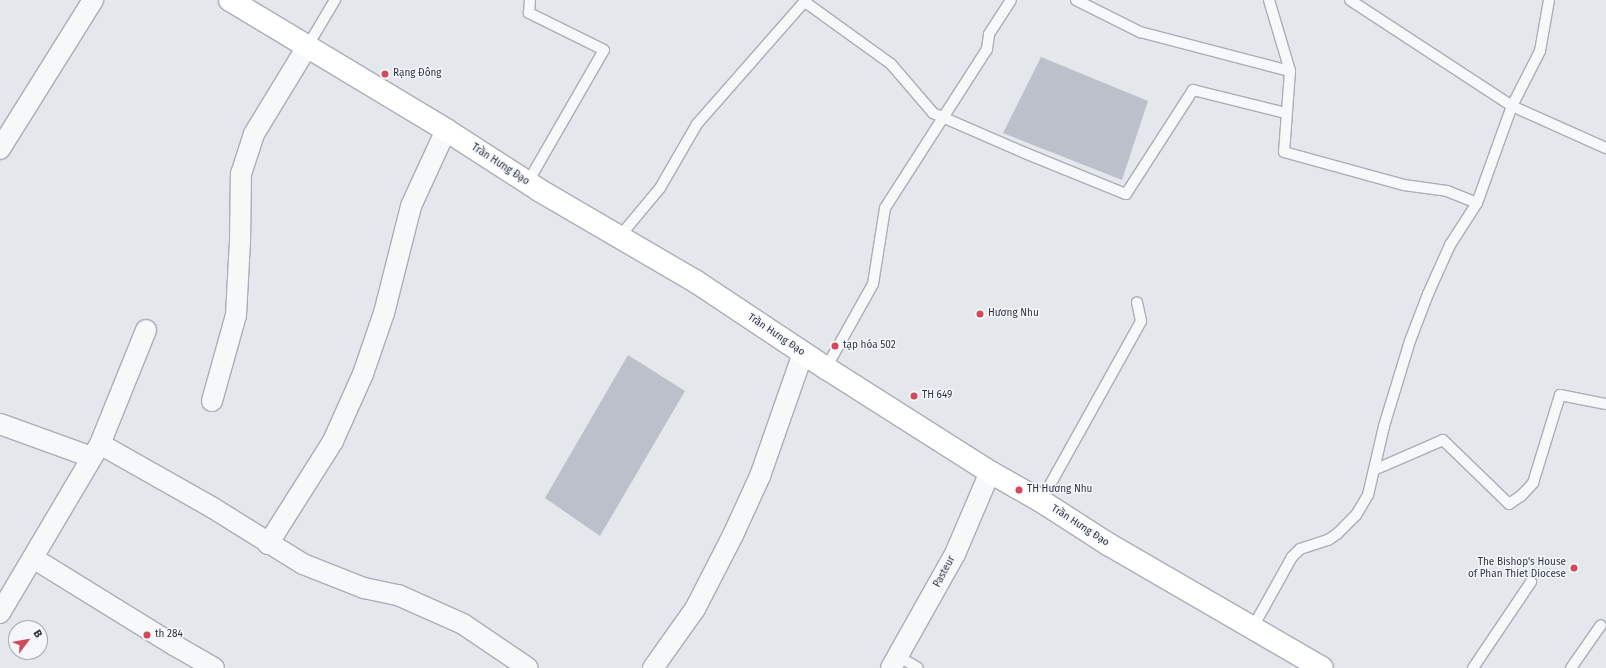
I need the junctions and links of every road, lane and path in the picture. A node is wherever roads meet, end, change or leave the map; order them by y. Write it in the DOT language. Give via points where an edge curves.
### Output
graph roads {
  1 [pos="93,0"];
  2 [pos="230,0"];
  3 [pos="334,0"];
  4 [pos="530,0"];
  5 [pos="1011,0"];
  6 [pos="1076,0"];
  7 [pos="1269,0"];
  8 [pos="1350,0"];
  9 [pos="1549,0"];
  10 [pos="806,1"];
  11 [pos="307,47"];
  12 [pos="1290,71"];
  13 [pos="1512,106"];
  14 [pos="1286,113"];
  15 [pos="944,118"];
  16 [pos="446,130"];
  17 [pos="1606,148"];
  18 [pos="0,149"];
  19 [pos="528,182"];
  20 [pos="1477,203"];
  21 [pos="620,236"];
  22 [pos="1137,302"];
  23 [pos="146,330"];
  24 [pos="803,353"];
  25 [pos="826,368"];
  26 [pos="212,401"];
  27 [pos="1606,404"];
  28 [pos="0,424"];
  29 [pos="96,451"];
  30 [pos="1374,470"];
  31 [pos="990,472"];
  32 [pos="1041,500"];
  33 [pos="268,544"];
  34 [pos="33,558"];
  35 [pos="1531,582"];
  36 [pos="0,613"];
  37 [pos="1601,625"];
  38 [pos="1253,627"];
  39 [pos="894,662"];
  40 [pos="214,668"];
  41 [pos="528,668"];
  42 [pos="653,668"];
  43 [pos="918,668"];
  44 [pos="1322,668"];
  45 [pos="1473,668"];
  46 [pos="1571,668"];
  1 -- 18 [label="street"];
  2 -- 11 [label="main road, Trần Hưng Đạo"];
  3 -- 11 [label="lane"];
  4 -- 19 [label="lane" via="529,13 604,50"];
  5 -- 15 [label="lane" via="989,34 987,49"];
  6 -- 12 [label="lane" via="1140,32"];
  7 -- 12 [label="lane"];
  8 -- 13 [label="lane"];
  9 -- 13 [label="lane" via="1540,51"];
  10 -- 15 [label="lane" via="891,64 933,113"];
  10 -- 21 [label="lane" via="697,124 660,188"];
  11 -- 16 [label="main road, Trần Hưng Đạo"];
  11 -- 26 [label="street" via="254,134 244,162 239,195 240,242 236,315"];
  12 -- 14 [label="lane"];
  13 -- 17 [label="lane"];
  13 -- 20 [label="lane"];
  14 -- 15 [label="lane" via="1193,90 1126,194"];
  14 -- 20 [label="lane" via="1284,152 1404,185 1447,191"];
  15 -- 25 [label="lane" via="885,208 873,284"];
  16 -- 19 [label="main road, Trần Hưng Đạo"];
  16 -- 33 [label="street" via="411,206 384,313 363,374 332,441"];
  19 -- 21 [label="main road, Trần Hưng Đạo"];
  20 -- 30 [label="lane" via="1450,246 1418,321 1384,426"];
  21 -- 24 [label="main road, Trần Hưng Đạo" via="695,281"];
  22 -- 32 [label="lane" via="1141,321"];
  23 -- 29 [label="street" via="125,387"];
  24 -- 25 [label="main road, Trần Hưng Đạo"];
  24 -- 42 [label="street" via="760,476 733,536 696,609"];
  25 -- 31 [label="main road, Trần Hưng Đạo"];
  27 -- 30 [label="lane" via="1560,395 1533,483 1509,504 1443,440"];
  28 -- 29 [label="street"];
  29 -- 33 [label="street" via="213,508"];
  29 -- 34 [label="street"];
  30 -- 38 [label="lane" via="1368,496 1362,508 1337,534 1328,540 1300,549 1292,556"];
  31 -- 32 [label="main road, Trần Hưng Đạo"];
  31 -- 39 [label="street, Pasteur" via="955,554"];
  32 -- 38 [label="main road, Trần Hưng Đạo" via="1108,544"];
  33 -- 41 [label="street" via="303,564 364,588 398,595 463,624"];
  34 -- 36 [label="street"];
  34 -- 40 [label="street"];
  35 -- 45 [label="lane"];
  37 -- 46 [label="lane"];
  38 -- 44 [label="main road, Trần Hưng Đạo"];
  39 -- 43 [label="lane"];
}
